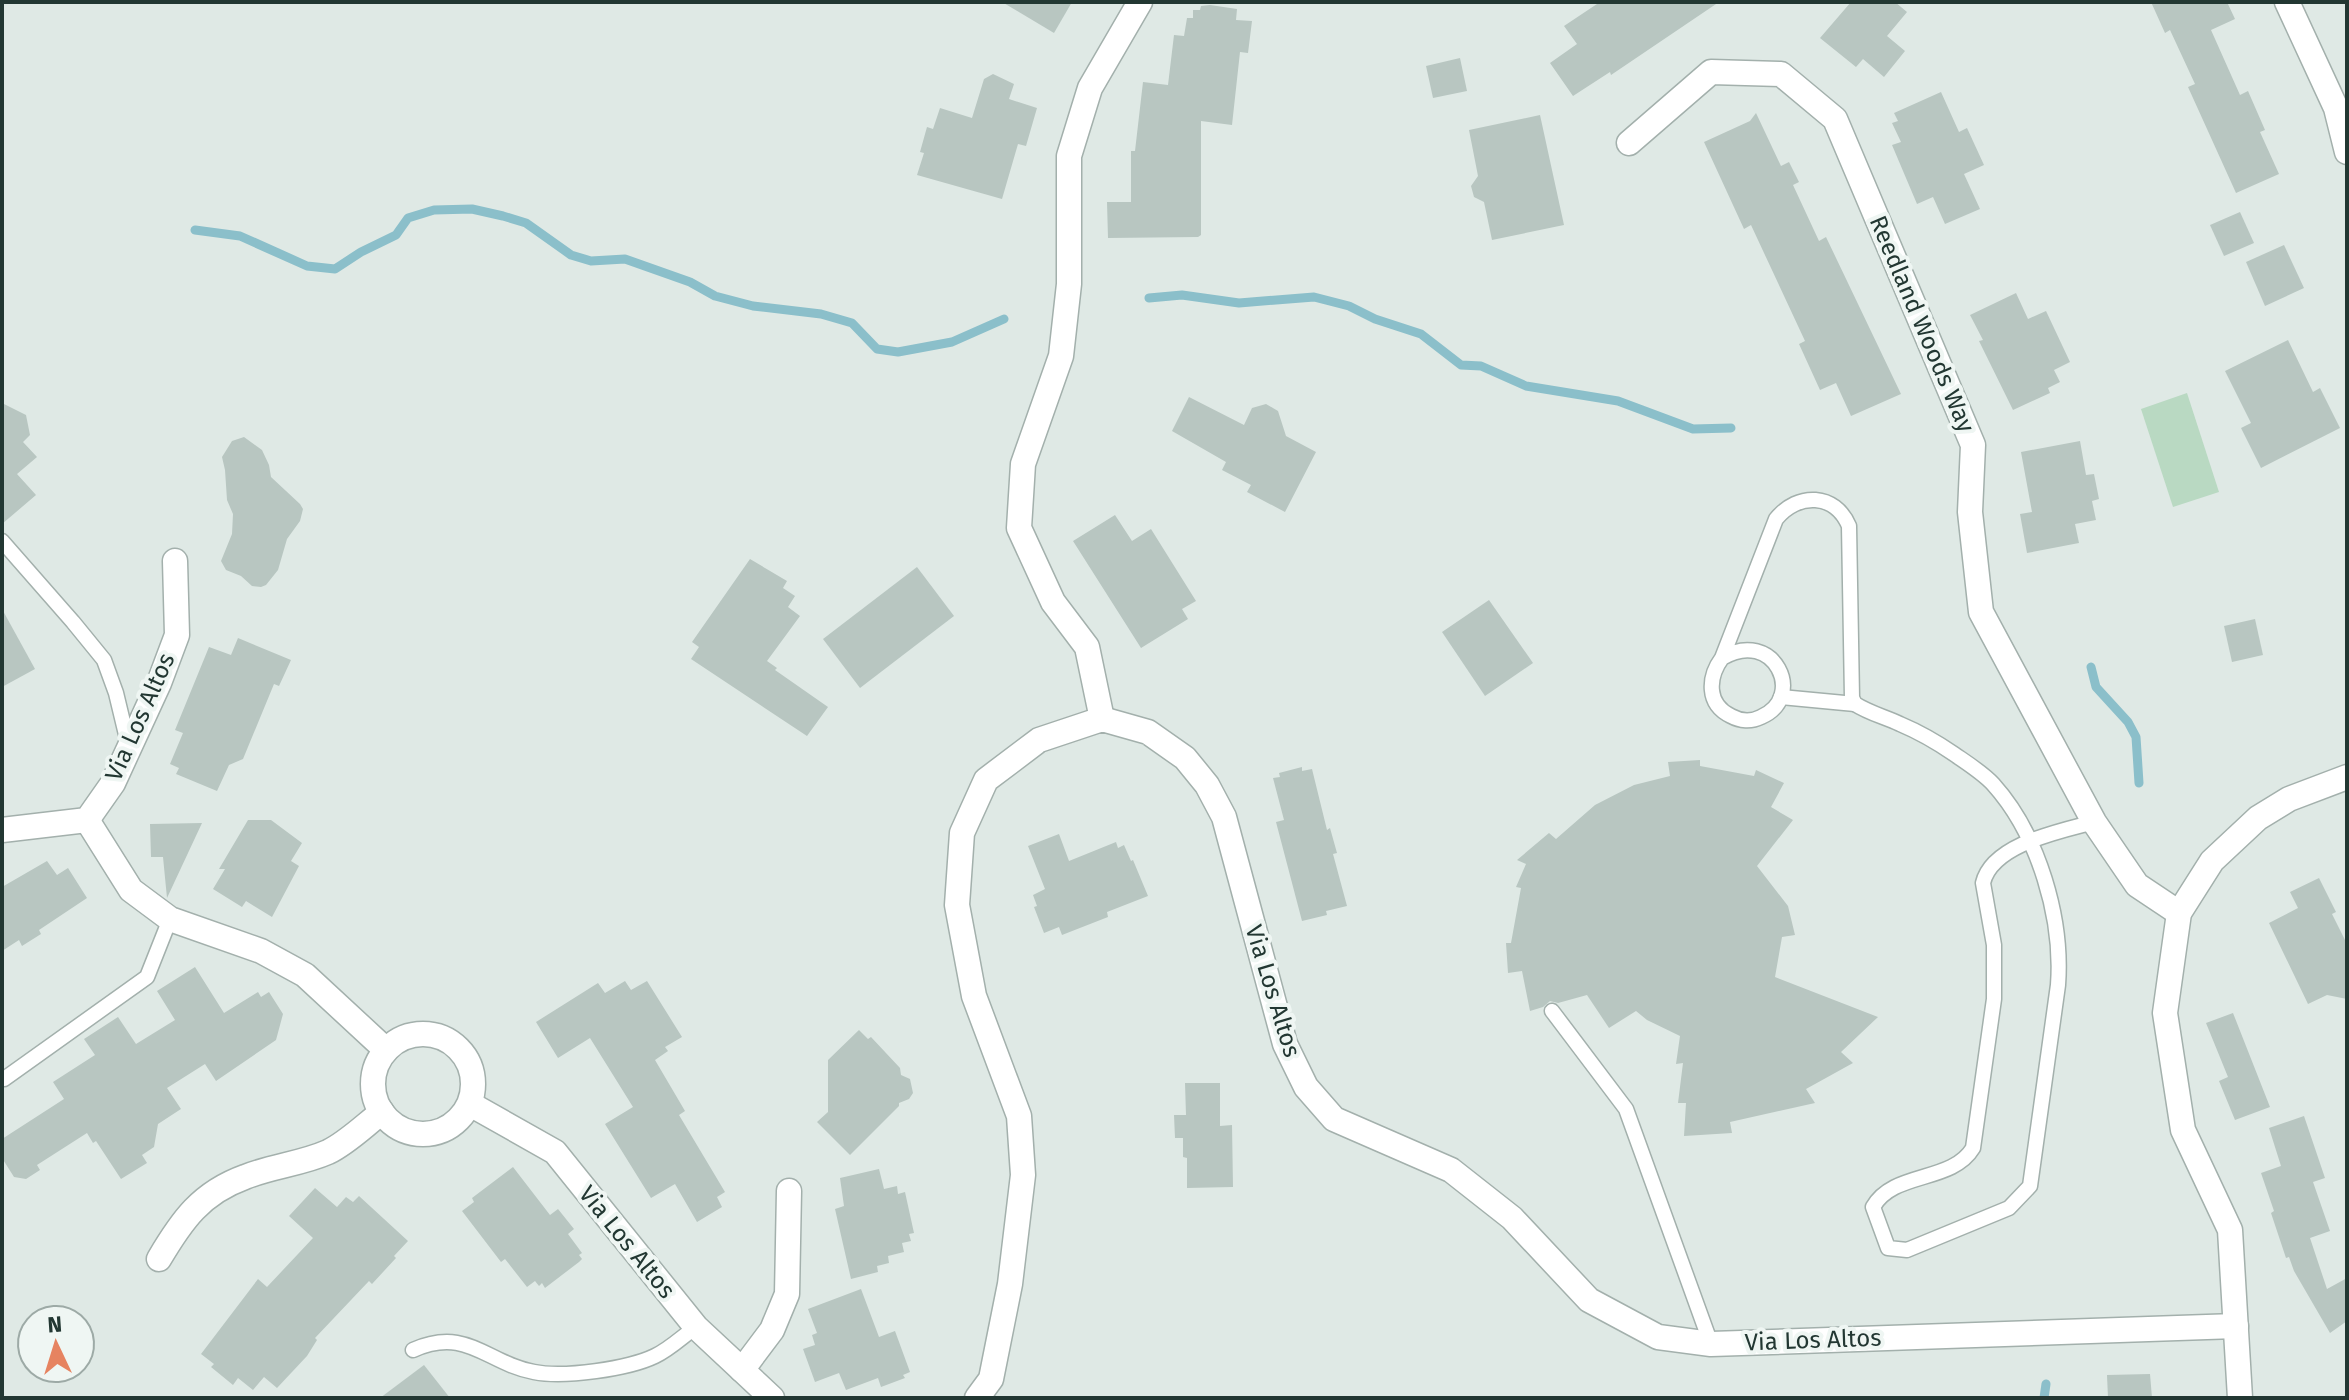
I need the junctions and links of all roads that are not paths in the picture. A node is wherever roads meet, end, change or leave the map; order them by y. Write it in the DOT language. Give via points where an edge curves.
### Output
graph roads {
  1 [pos="1140,2"];
  2 [pos="2287,2"];
  3 [pos="1629,143"];
  4 [pos="2347,152"];
  5 [pos="2,541"];
  6 [pos="175,561"];
  7 [pos="1722,658"];
  8 [pos="1781,697"];
  9 [pos="1855,704"];
  10 [pos="1102,719"];
  11 [pos="129,747"];
  12 [pos="2347,777"];
  13 [pos="87,820"];
  14 [pos="2094,822"];
  15 [pos="2,830"];
  16 [pos="2029,840"];
  17 [pos="2179,913"];
  18 [pos="170,919"];
  19 [pos="1552,1011"];
  20 [pos="386,1050"];
  21 [pos="4,1079"];
  22 [pos="470,1104"];
  23 [pos="382,1112"];
  24 [pos="789,1191"];
  25 [pos="159,1259"];
  26 [pos="2236,1326"];
  27 [pos="696,1327"];
  28 [pos="1711,1344"];
  29 [pos="413,1350"];
  30 [pos="742,1370"];
  31 [pos="772,1398"];
  32 [pos="977,1398"];
  33 [pos="2240,1398"];
  1 -- 10 [label="street" via="1090,88 1069,156 1069,284 1061,356 1023,464 1019,528 1053,602 1087,647"];
  2 -- 4 [label="street" via="2336,108"];
  3 -- 14 [label="street, Reedland Woods Way" via="1711,72 1781,74 1835,119 1973,445 1970,512 1981,612"];
  5 -- 11 [label="lane" via="104,660"];
  6 -- 11 [label="street, Via Los Altos" via="177,635"];
  7 -- 8 [label="lane" via="1744,649 1767,654 1781,673"];
  7 -- 8 [label="lane" via="1711,679 1722,711 1755,720"];
  7 -- 9 [label="lane" via="1776,519 1805,499 1835,506 1849,526"];
  8 -- 9 [label="lane"];
  9 -- 16 [label="lane" via="1904,725 1991,782"];
  10 -- 28 [label="street, Via Los Altos" via="1148,732 1185,758 1207,785 1224,817 1285,1044 1306,1087 1334,1119 1451,1170 1512,1218 1589,1300 1658,1337"];
  10 -- 32 [label="street" via="1039,740 986,780 962,833 957,905 974,996 1019,1116 1023,1175 1010,1284 991,1379"];
  11 -- 13 [label="street, Via Los Altos" via="113,783"];
  12 -- 17 [label="street" via="2289,799 2258,818 2212,861"];
  13 -- 15 [label="street"];
  13 -- 18 [label="street" via="131,890"];
  14 -- 16 [label="lane"];
  14 -- 17 [label="street, Reedland Woods Way" via="2137,885"];
  16 -- 16 [label="lane" via="1991,865 1983,883 1994,945 1994,999 1973,1148 1961,1163 1883,1193 1873,1207 1888,1248 1907,1250 2009,1208 2030,1186 2060,964 2055,912"];
  17 -- 26 [label="street" via="2165,1013 2183,1130 2230,1230"];
  18 -- 20 [label="street" via="261,951 305,975"];
  18 -- 21 [label="lane" via="147,977"];
  19 -- 28 [label="lane" via="1626,1109"];
  20 -- 22 [label="street" via="413,1035 451,1042 473,1073"];
  20 -- 23 [label="street" via="374,1074 374,1094"];
  22 -- 23 [label="street" via="452,1125 434,1133 396,1126"];
  22 -- 27 [label="street, Via Los Altos" via="555,1152"];
  23 -- 25 [label="street" via="330,1151 246,1176 213,1192 190,1211"];
  24 -- 30 [label="street" via="787,1294 772,1330"];
  26 -- 28 [label="street, Via Los Altos"];
  26 -- 33 [label="street"];
  27 -- 29 [label="lane" via="656,1355 564,1372 537,1373 511,1366 456,1341"];
  27 -- 30 [label="street, Via Los Altos"];
  30 -- 31 [label="street, Via Los Altos"];
}
